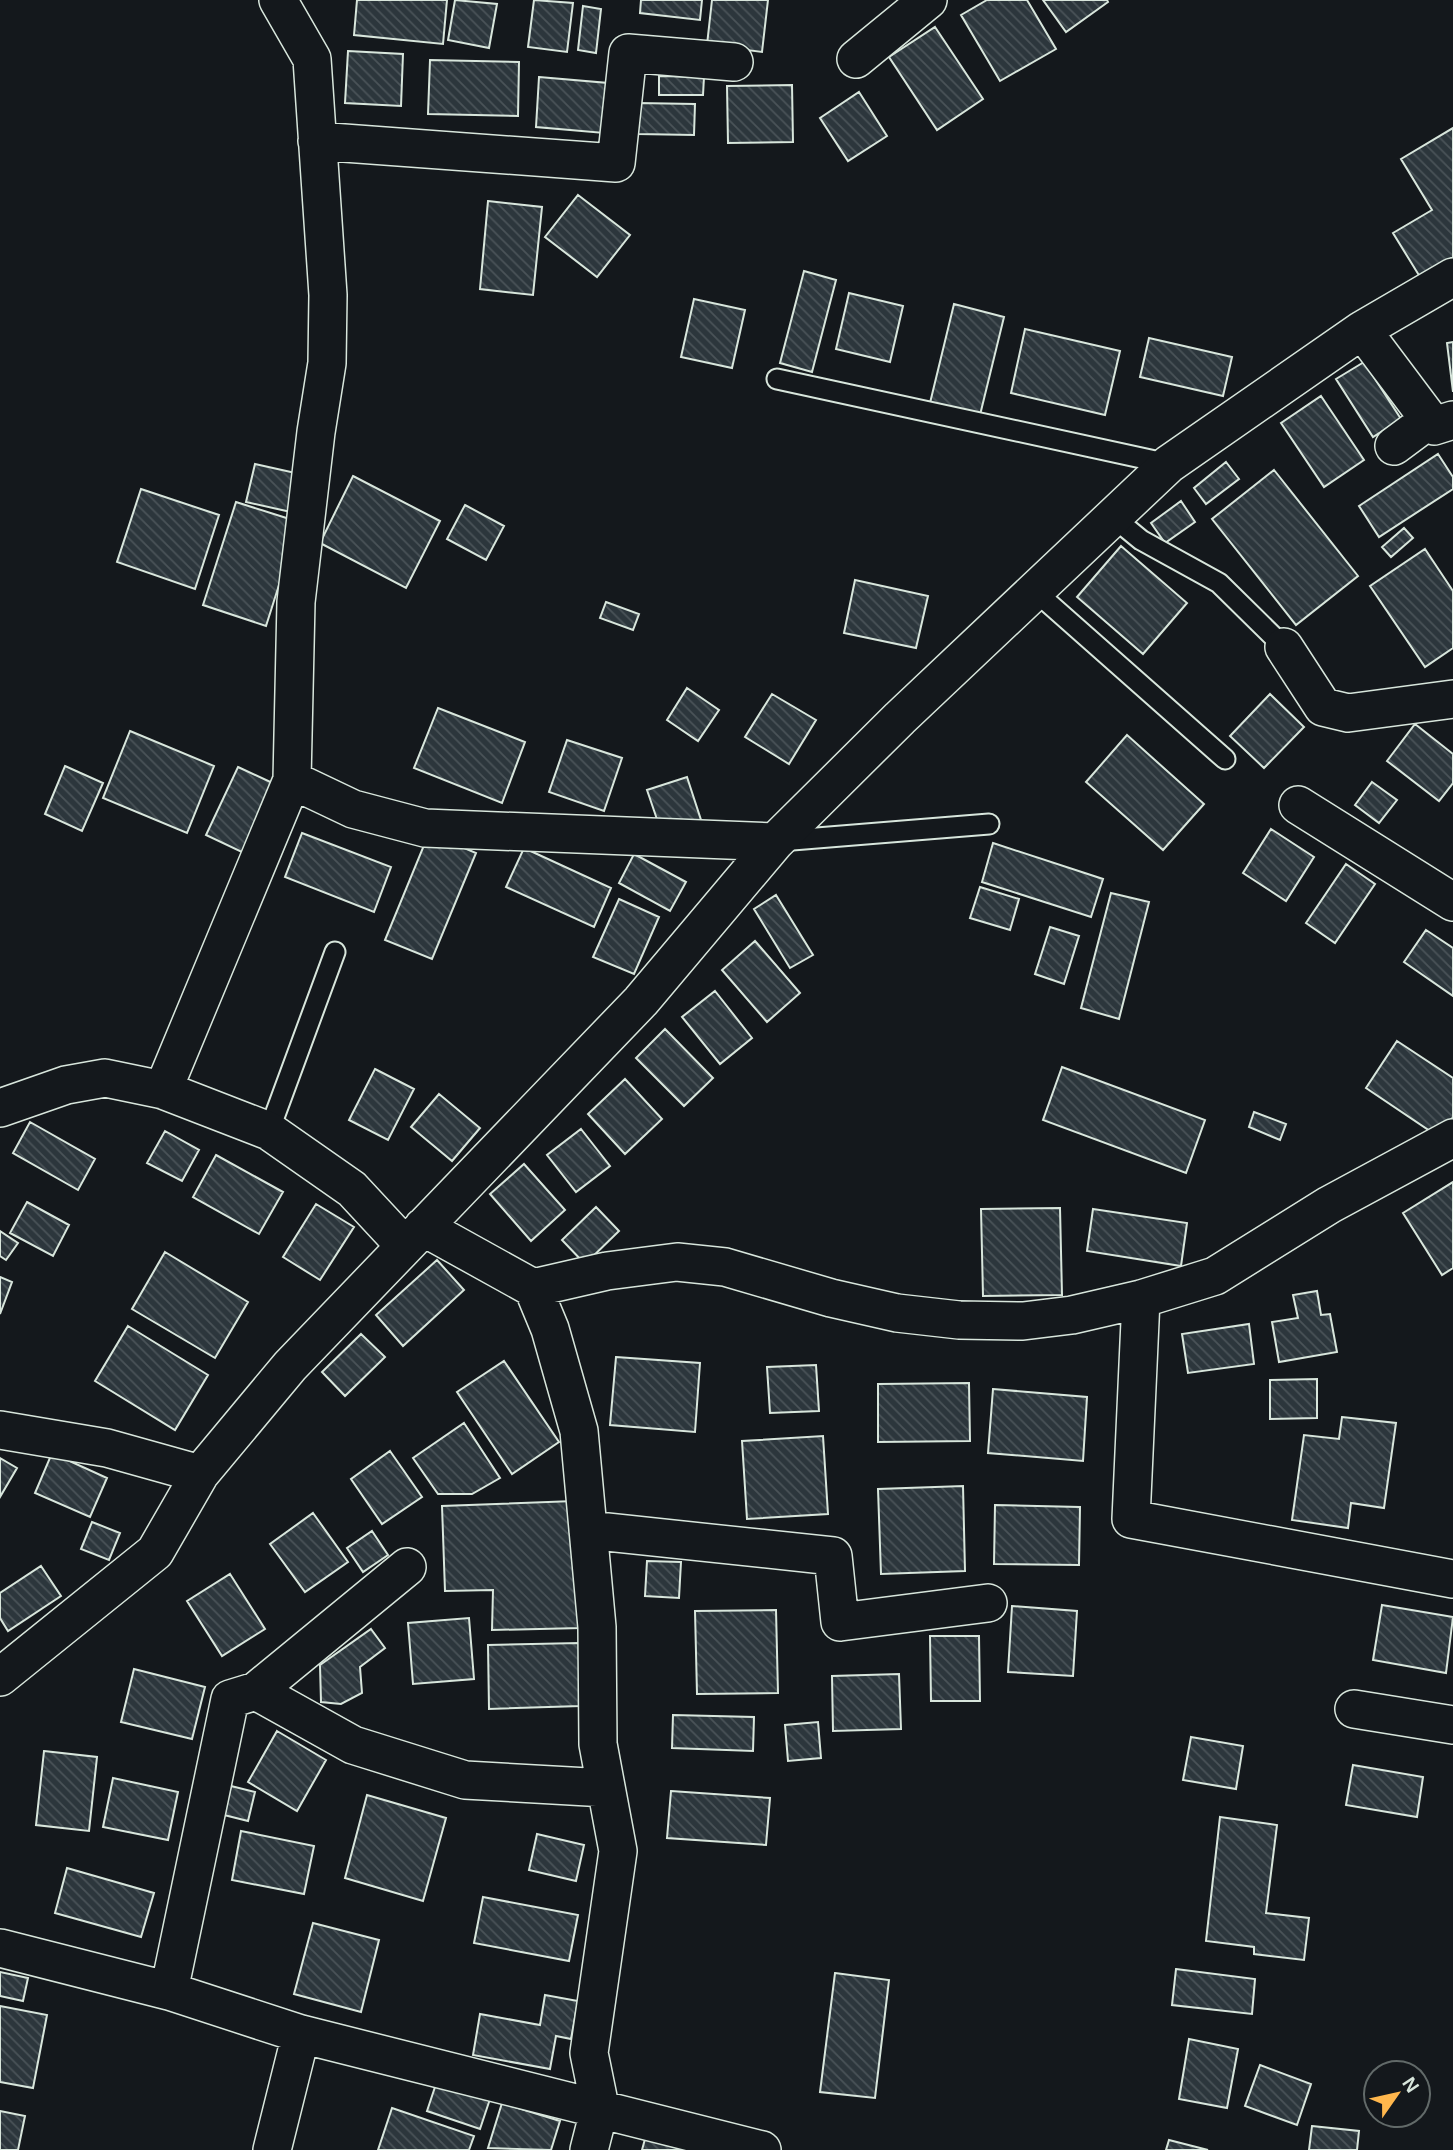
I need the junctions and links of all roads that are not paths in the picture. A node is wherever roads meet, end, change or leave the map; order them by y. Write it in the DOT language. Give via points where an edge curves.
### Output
graph roads {
  1 [pos="278,0"];
  2 [pos="928,0"];
  3 [pos="856,58"];
  4 [pos="734,62"];
  5 [pos="317,141"];
  6 [pos="1453,277"];
  7 [pos="1362,330"];
  8 [pos="777,379"];
  9 [pos="1441,420"];
  10 [pos="1394,446"];
  11 [pos="1169,464"];
  12 [pos="1113,517"];
  13 [pos="1036,592"];
  14 [pos="1284,646"];
  15 [pos="1453,699"];
  16 [pos="1225,759"];
  17 [pos="292,780"];
  18 [pos="1298,805"];
  19 [pos="989,824"];
  20 [pos="775,842"];
  21 [pos="1453,901"];
  22 [pos="335,952"];
  23 [pos="163,1090"];
  24 [pos="0,1108"];
  25 [pos="269,1131"];
  26 [pos="1453,1138"];
  27 [pos="414,1236"];
  28 [pos="533,1288"];
  29 [pos="1141,1299"];
  30 [pos="0,1430"];
  31 [pos="200,1474"];
  32 [pos="588,1530"];
  33 [pos="407,1567"];
  34 [pos="1453,1579"];
  35 [pos="988,1603"];
  36 [pos="0,1677"];
  37 [pos="256,1691"];
  38 [pos="1354,1709"];
  39 [pos="1453,1726"];
  40 [pos="606,1788"];
  41 [pos="0,1948"];
  42 [pos="169,1991"];
  43 [pos="301,2034"];
  44 [pos="600,2107"];
  45 [pos="272,2150"];
  46 [pos="589,2150"];
  47 [pos="762,2150"];
  1 -- 5 [label="street" via="312,59"];
  2 -- 3 [label="street"];
  4 -- 5 [label="street" via="628,53 616,163"];
  5 -- 17 [label="street" via="328,295 327,363 296,602"];
  6 -- 7 [label="street"];
  7 -- 9 [label="street"];
  7 -- 11 [label="street"];
  8 -- 11 [label="lane"];
  9 -- 10 [label="street"];
  11 -- 12 [label="street"];
  12 -- 13 [label="street"];
  12 -- 14 [label="lane" via="1141,540 1219,583"];
  13 -- 16 [label="lane"];
  13 -- 20 [label="street"];
  14 -- 15 [label="street" via="1323,707 1348,713"];
  17 -- 20 [label="street" via="353,809 425,828"];
  17 -- 23 [label="street"];
  18 -- 21 [label="street"];
  19 -- 20 [label="lane"];
  20 -- 27 [label="street" via="641,1001"];
  22 -- 25 [label="lane"];
  23 -- 24 [label="street" via="105,1078 66,1085"];
  23 -- 25 [label="street"];
  25 -- 27 [label="street"];
  26 -- 29 [label="street" via="1329,1205 1215,1276"];
  27 -- 28 [label="street"];
  27 -- 31 [label="street" via="290,1366"];
  28 -- 29 [label="street" via="607,1271 677,1262 725,1267 897,1313 959,1320 1059,1317"];
  28 -- 32 [label="street" via="550,1329 579,1431"];
  29 -- 34 [label="street" via="1131,1519"];
  30 -- 31 [label="street" via="107,1448"];
  31 -- 36 [label="street" via="155,1552"];
  32 -- 35 [label="street" via="833,1556 840,1622"];
  32 -- 40 [label="street" via="597,1628 598,1744"];
  33 -- 37 [label="street"];
  37 -- 40 [label="street" via="353,1745 465,1780"];
  37 -- 42 [label="street" via="230,1699"];
  38 -- 39 [label="street"];
  40 -- 44 [label="street" via="618,1851 589,2053"];
  41 -- 42 [label="street"];
  42 -- 43 [label="street"];
  43 -- 44 [label="street"];
  43 -- 45 [label="street"];
  44 -- 46 [label="street"];
  44 -- 47 [label="street"];
}
